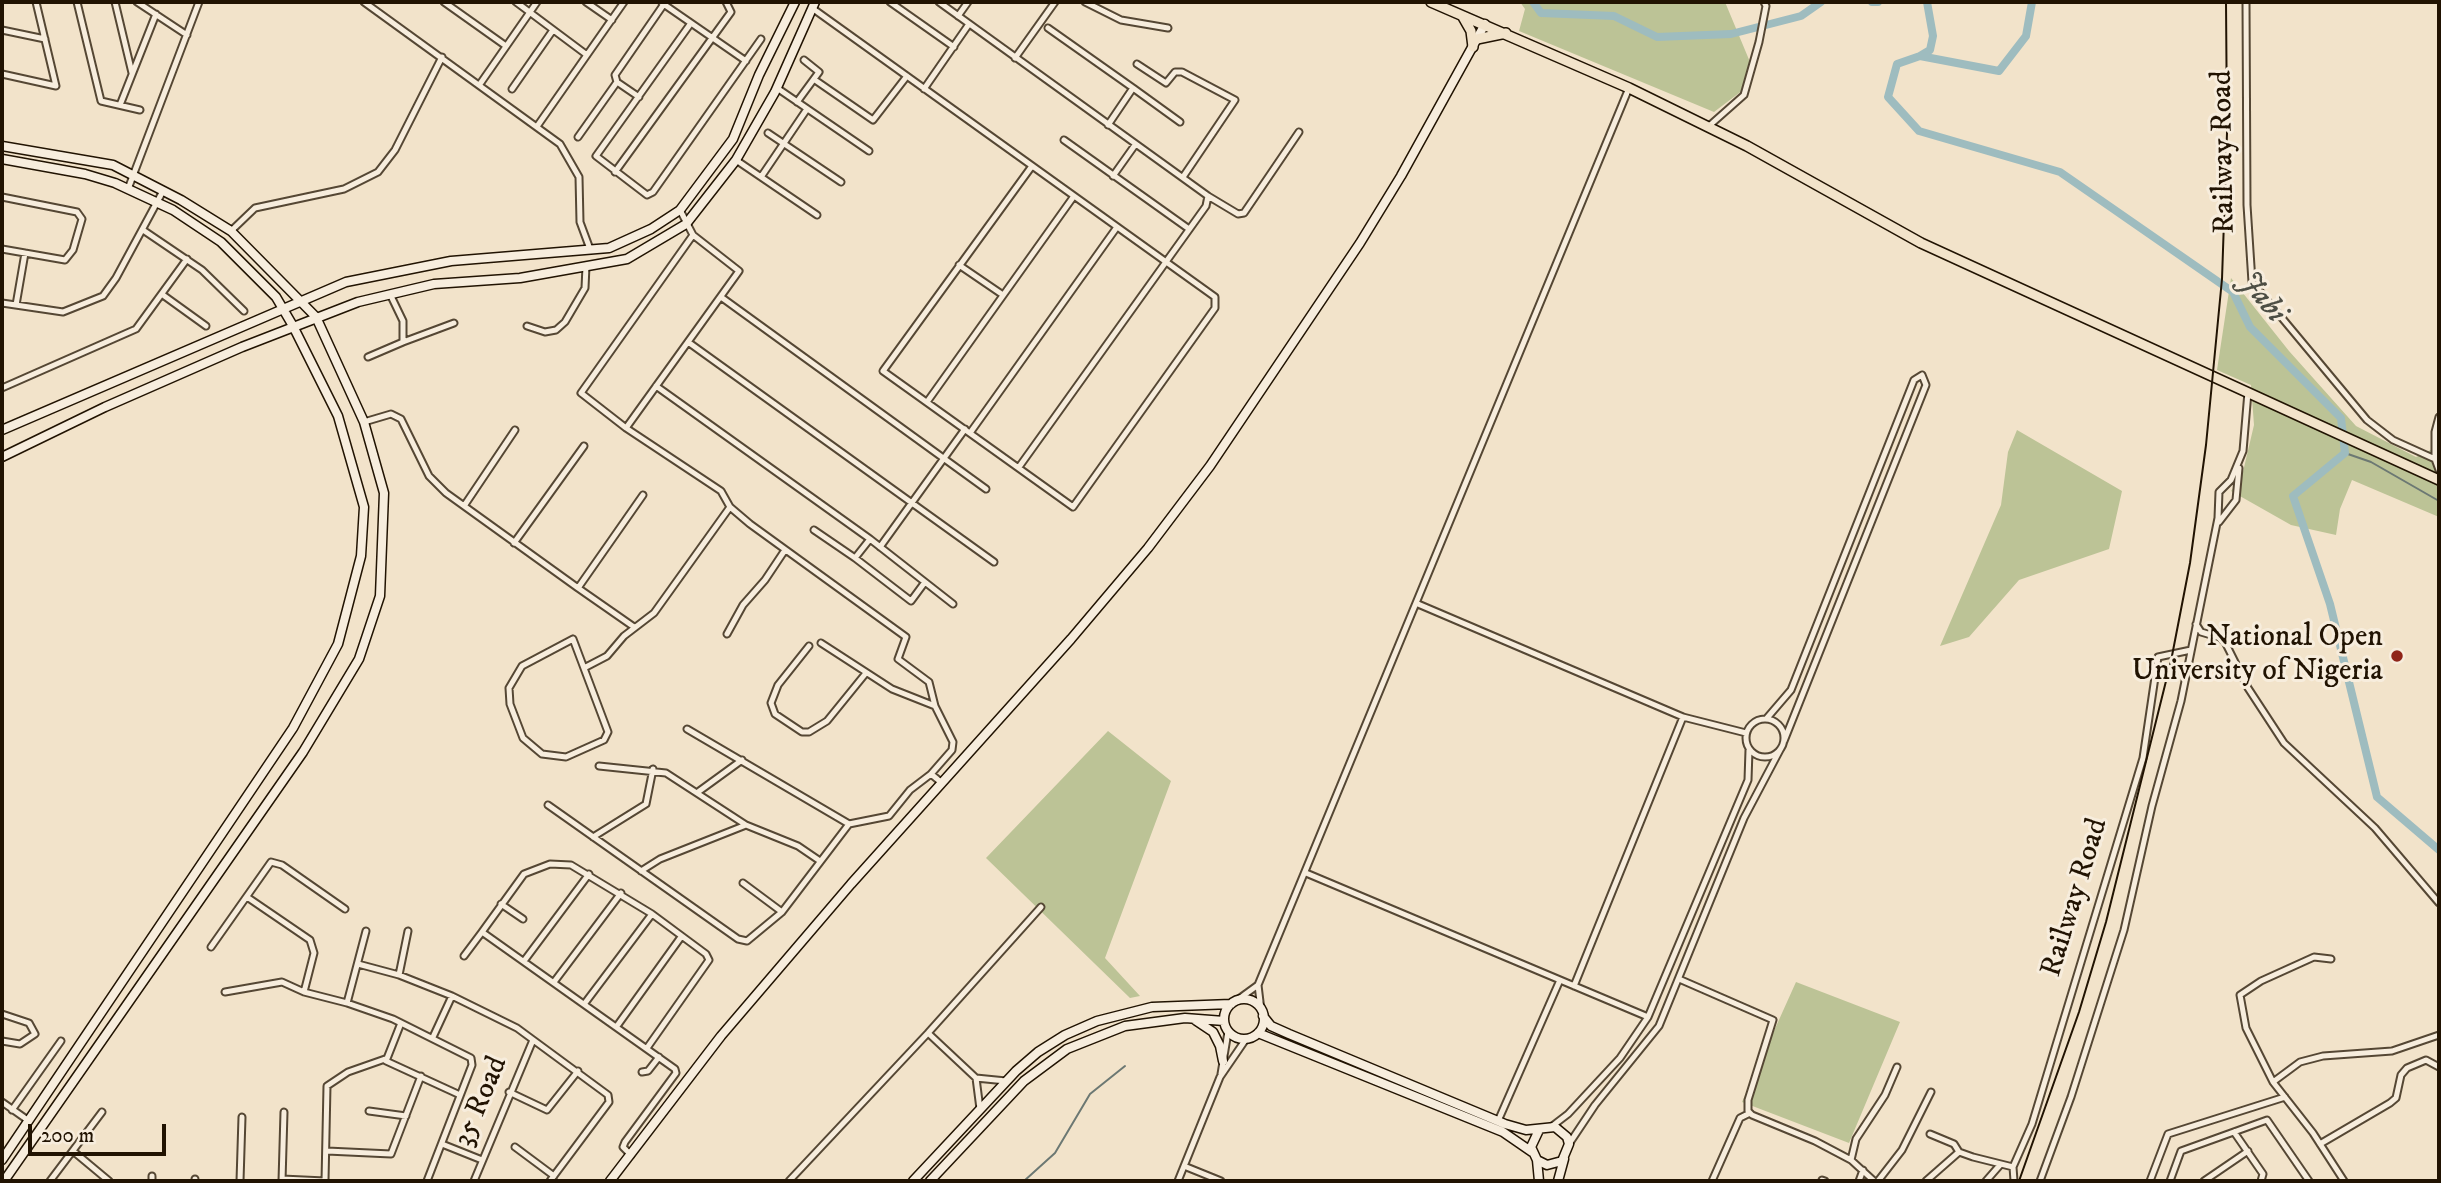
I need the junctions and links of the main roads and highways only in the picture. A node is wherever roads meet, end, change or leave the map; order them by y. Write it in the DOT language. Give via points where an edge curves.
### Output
graph roads {
  1 [pos="1431,2"];
  2 [pos="1459,13"];
  3 [pos="1507,33"];
  4 [pos="2439,480"];
  1 -- 2 [label="main road"];
  2 -- 3 [label="main road"];
  2 -- 3 [label="main road" via="1475,43"];
  3 -- 4 [label="main road" via="1709,126 1921,243"];
}
